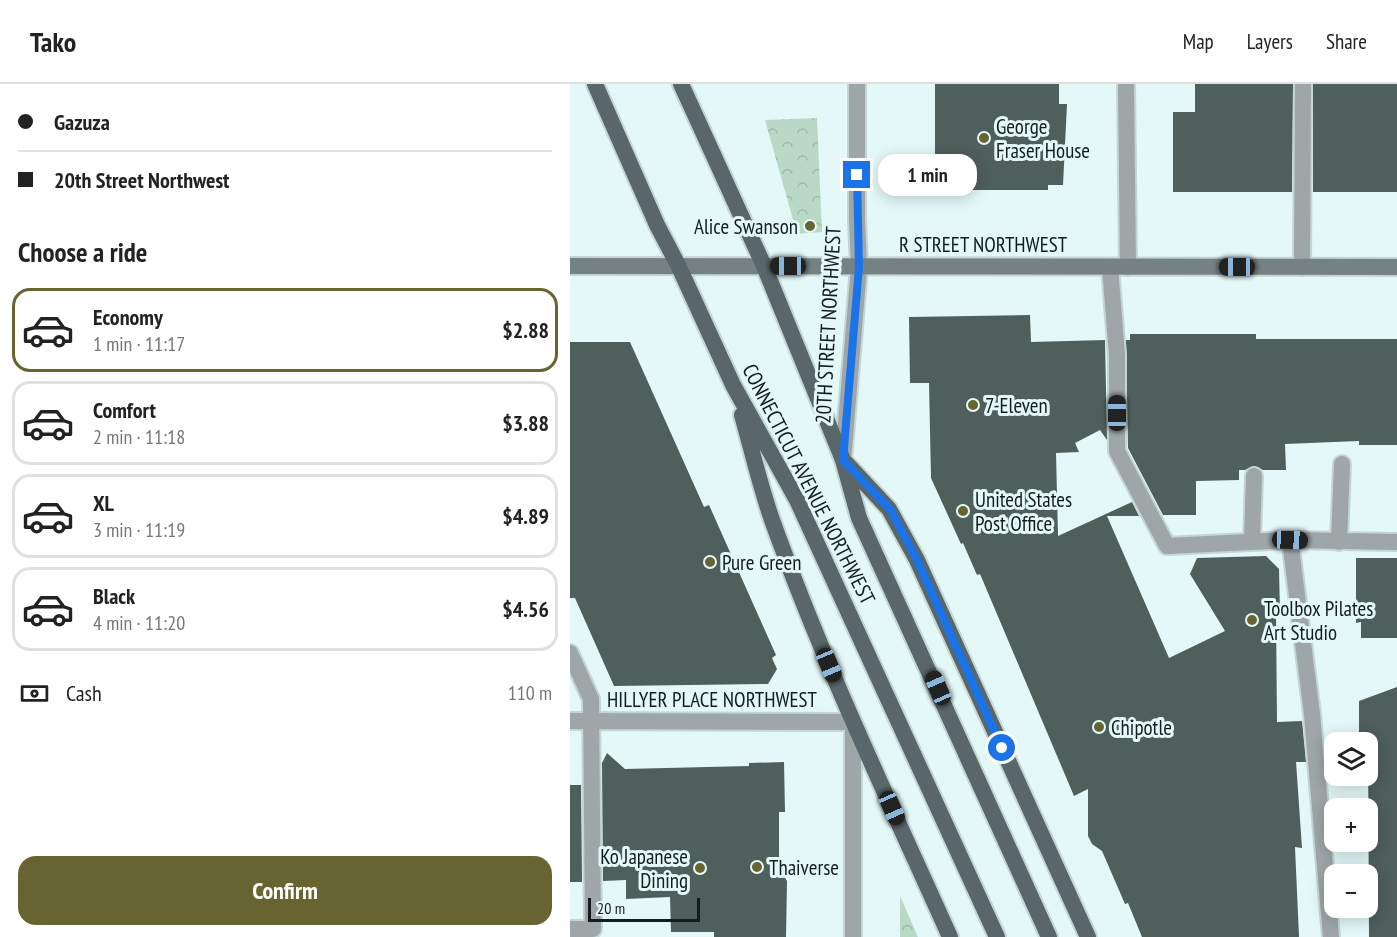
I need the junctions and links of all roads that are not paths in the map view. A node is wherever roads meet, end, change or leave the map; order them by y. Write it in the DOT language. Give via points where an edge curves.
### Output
graph roads {
  1 [pos="595,84"];
  2 [pos="681,84"];
  3 [pos="857,84"];
  4 [pos="1126,84"];
  5 [pos="1303,84"];
  6 [pos="570,266"];
  7 [pos="764,266"];
  8 [pos="679,267"];
  9 [pos="859,267"];
  10 [pos="1119,267"];
  11 [pos="1302,267"];
  12 [pos="1397,267"];
  13 [pos="733,385"];
  14 [pos="843,460"];
  15 [pos="1342,464"];
  16 [pos="1254,476"];
  17 [pos="1290,540"];
  18 [pos="1252,541"];
  19 [pos="1339,542"];
  20 [pos="1397,542"];
  21 [pos="570,653"];
  22 [pos="570,721"];
  23 [pos="591,721"];
  24 [pos="853,723"];
  25 [pos="570,929"];
  26 [pos="853,937"];
  27 [pos="950,937"];
  28 [pos="997,937"];
  29 [pos="1049,937"];
  30 [pos="1088,937"];
  31 [pos="1331,937"];
  1 -- 8 [label="main road, CONNECTICUT AVENUE NORTHWEST"];
  2 -- 7 [label="main road, CONNECTICUT AVENUE NORTHWEST"];
  3 -- 9 [label="street, 20TH STREET NORTHWEST"];
  4 -- 10 [label="street"];
  5 -- 11 [label="street"];
  6 -- 8 [label="main road, R STREET NORTHWEST"];
  7 -- 8 [label="main road, R STREET NORTHWEST"];
  7 -- 9 [label="main road, R STREET NORTHWEST"];
  7 -- 14 [label="main road, CONNECTICUT AVENUE NORTHWEST"];
  8 -- 13 [label="main road, CONNECTICUT AVENUE NORTHWEST"];
  9 -- 10 [label="main road, R STREET NORTHWEST"];
  9 -- 14 [label="street, 20TH STREET NORTHWEST"];
  10 -- 11 [label="main road, R STREET NORTHWEST"];
  10 -- 18 [label="street" via="1117,452 1167,546"];
  11 -- 12 [label="main road, R STREET NORTHWEST"];
  13 -- 24 [label="main road" via="771,518"];
  13 -- 28 [label="main road, CONNECTICUT AVENUE NORTHWEST" via="797,500"];
  14 -- 29 [label="main road, CONNECTICUT AVENUE NORTHWEST" via="859,518"];
  14 -- 30 [label="main road" via="890,509 917,560"];
  15 -- 19 [label="street"];
  16 -- 18 [label="street"];
  17 -- 18 [label="street"];
  17 -- 19 [label="street"];
  17 -- 31 [label="street" via="1312,714"];
  19 -- 20 [label="street"];
  21 -- 23 [label="street" via="591,699"];
  22 -- 23 [label="street, HILLYER PLACE NORTHWEST"];
  23 -- 24 [label="street, HILLYER PLACE NORTHWEST"];
  23 -- 25 [label="street" via="593,929"];
  24 -- 26 [label="street"];
  24 -- 27 [label="main road"];
}
